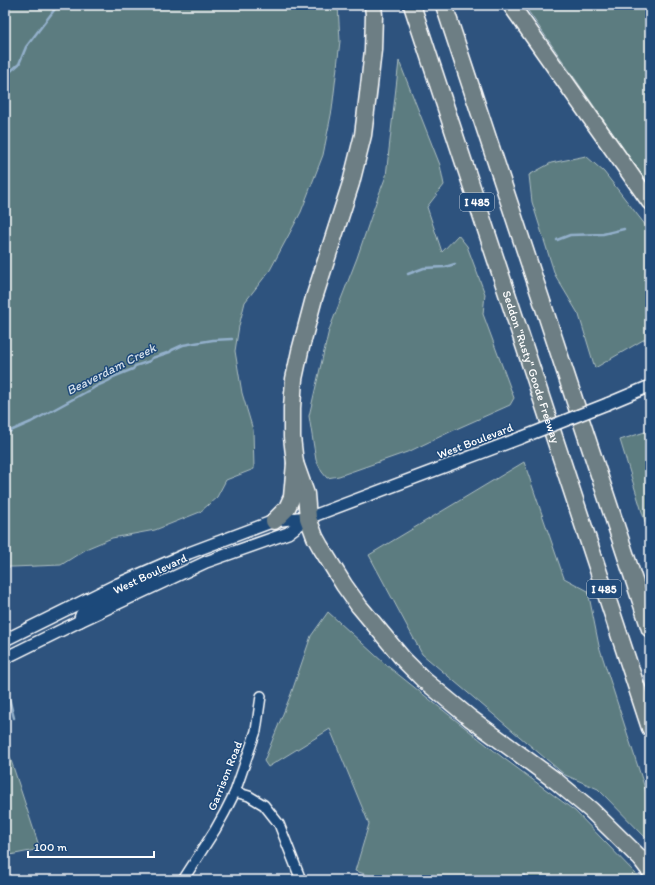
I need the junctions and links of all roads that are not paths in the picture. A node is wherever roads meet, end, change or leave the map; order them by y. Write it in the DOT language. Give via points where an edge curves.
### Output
graph roads {
  1 [pos="373,5"];
  2 [pos="412,5"];
  3 [pos="444,5"];
  4 [pos="511,5"];
  5 [pos="650,202"];
  6 [pos="650,386"];
  7 [pos="295,463"];
  8 [pos="308,518"];
  9 [pos="274,521"];
  10 [pos="183,555"];
  11 [pos="74,605"];
  12 [pos="80,621"];
  13 [pos="650,629"];
  14 [pos="5,640"];
  15 [pos="8,656"];
  16 [pos="261,696"];
  17 [pos="650,728"];
  18 [pos="235,792"];
  19 [pos="650,871"];
  20 [pos="183,880"];
  21 [pos="301,880"];
  1 -- 7 [label="highway" via="370,86 362,135 351,183 307,323 294,379 292,429"];
  2 -- 17 [label="highway, Seddon \"Rusty\" Goode Freeway / I 485"];
  3 -- 13 [label="highway, I 485"];
  4 -- 5 [label="highway"];
  6 -- 8 [label="street, West Boulevard, bridge"];
  7 -- 8 [label="highway" via="306,494"];
  7 -- 9 [label="highway" via="292,497 287,508"];
  8 -- 9 [label="street, West Boulevard"];
  8 -- 12 [label="street, West Boulevard" via="288,533 206,562"];
  8 -- 19 [label="highway" via="320,546 344,586 404,660 470,718 591,810"];
  9 -- 10 [label="street, West Boulevard"];
  10 -- 11 [label="street, West Boulevard"];
  10 -- 12 [label="street" via="152,577 91,606 80,615"];
  11 -- 14 [label="street, West Boulevard"];
  11 -- 15 [label="street" via="68,618 33,636"];
  12 -- 15 [label="street, West Boulevard"];
  16 -- 18 [label="street, Garrison Road" via="256,731"];
  18 -- 20 [label="street, Garrison Road" via="215,830"];
  18 -- 21 [label="street" via="249,796 264,805 279,824"];
}
